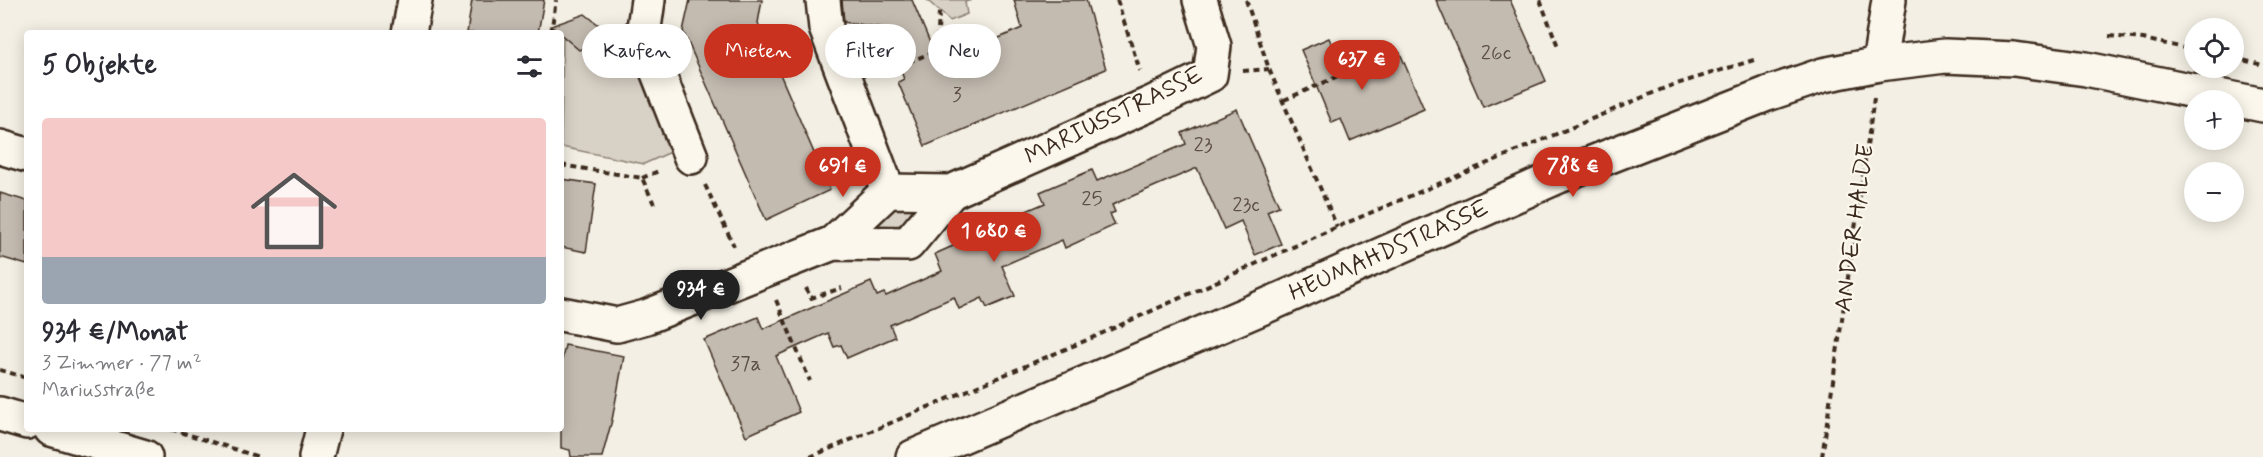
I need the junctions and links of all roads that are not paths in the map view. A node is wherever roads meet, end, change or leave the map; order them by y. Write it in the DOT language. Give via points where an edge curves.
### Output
graph roads {
  1 [pos="415,0"];
  2 [pos="648,0"];
  3 [pos="824,0"];
  4 [pos="1200,0"];
  5 [pos="1888,0"];
  6 [pos="410,30"];
  7 [pos="1879,64"];
  8 [pos="2263,105"];
  9 [pos="0,147"];
  10 [pos="24,154"];
  11 [pos="691,157"];
  12 [pos="888,191"];
  13 [pos="951,192"];
  14 [pos="833,243"];
  15 [pos="564,315"];
  16 [pos="0,414"];
  17 [pos="24,421"];
  18 [pos="61,432"];
  19 [pos="322,432"];
  20 [pos="146,457"];
  21 [pos="316,457"];
  22 [pos="913,457"];
  1 -- 6 [label="main road"];
  2 -- 11 [label="main road" via="643,35"];
  3 -- 12 [label="main road" via="826,28"];
  4 -- 13 [label="main road, MARIUSSTRASSE" via="1214,46 1210,75"];
  5 -- 7 [label="main road"];
  7 -- 8 [label="main road, HEUMAHDSTRASSE" via="1944,56 2014,59 2086,69"];
  7 -- 22 [label="main road, HEUMAHDSTRASSE" via="1823,75 1767,94 1559,176"];
  9 -- 10 [label="main road"];
  12 -- 13 [label="main road, MARIUSSTRASSE"];
  12 -- 14 [label="main road, MARIUSSTRASSE"];
  13 -- 14 [label="main road, MARIUSSTRASSE" via="908,244"];
  14 -- 15 [label="main road, MARIUSSTRASSE" via="617,325"];
  16 -- 17 [label="main road"];
  18 -- 20 [label="main road"];
  19 -- 21 [label="main road"];
}
